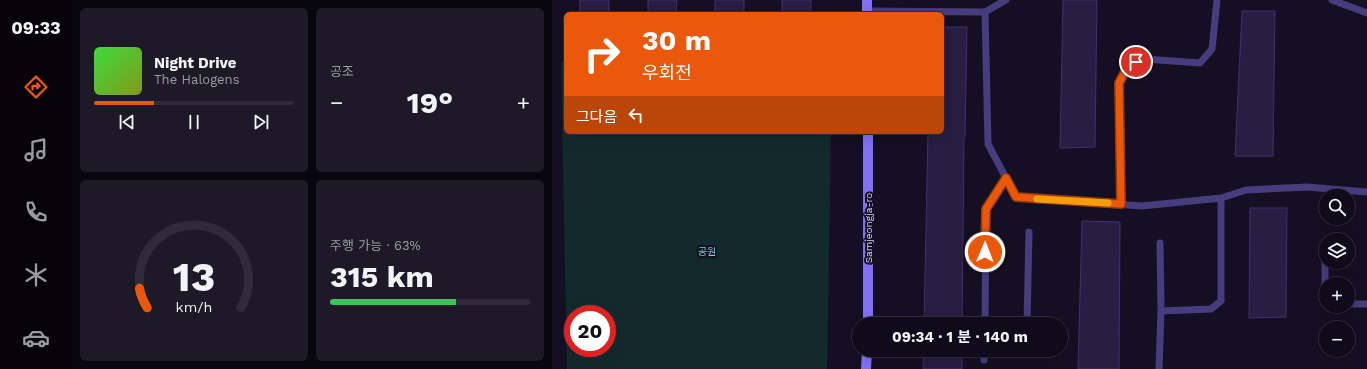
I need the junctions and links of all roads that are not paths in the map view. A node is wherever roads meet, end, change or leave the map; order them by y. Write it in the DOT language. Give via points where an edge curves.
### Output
graph roads {
  1 [pos="867,0"];
  2 [pos="1006,0"];
  3 [pos="1217,0"];
  4 [pos="1332,0"];
  5 [pos="867,12"];
  6 [pos="944,12"];
  7 [pos="986,12"];
  8 [pos="1367,13"];
  9 [pos="868,134"];
  10 [pos="1006,178"];
  11 [pos="1367,192"];
  12 [pos="1221,198"];
  13 [pos="1121,204"];
  14 [pos="1029,232"];
  15 [pos="1160,243"];
  16 [pos="1355,304"];
  17 [pos="1367,304"];
  18 [pos="1161,311"];
  19 [pos="868,317"];
  20 [pos="985,317"];
  21 [pos="1027,317"];
  22 [pos="867,357"];
  23 [pos="866,369"];
  24 [pos="1159,369"];
  1 -- 5 [label="street"];
  2 -- 7 [label="lane"];
  3 -- 13 [label="lane" via="1212,49 1200,63 1145,59 1128,66 1119,83"];
  4 -- 8 [label="lane"];
  6 -- 7 [label="lane"];
  7 -- 10 [label="lane" via="988,144"];
  9 -- 19 [label="street, Samjeongja-ro"];
  10 -- 13 [label="lane" via="1016,197"];
  10 -- 20 [label="lane" via="986,209"];
  11 -- 12 [label="lane" via="1307,186 1246,190"];
  12 -- 13 [label="lane" via="1142,206"];
  12 -- 18 [label="lane" via="1221,300 1211,309"];
  14 -- 21 [label="lane"];
  15 -- 18 [label="lane"];
  16 -- 17 [label="lane"];
  18 -- 24 [label="lane"];
  22 -- 23 [label="street"];
}
